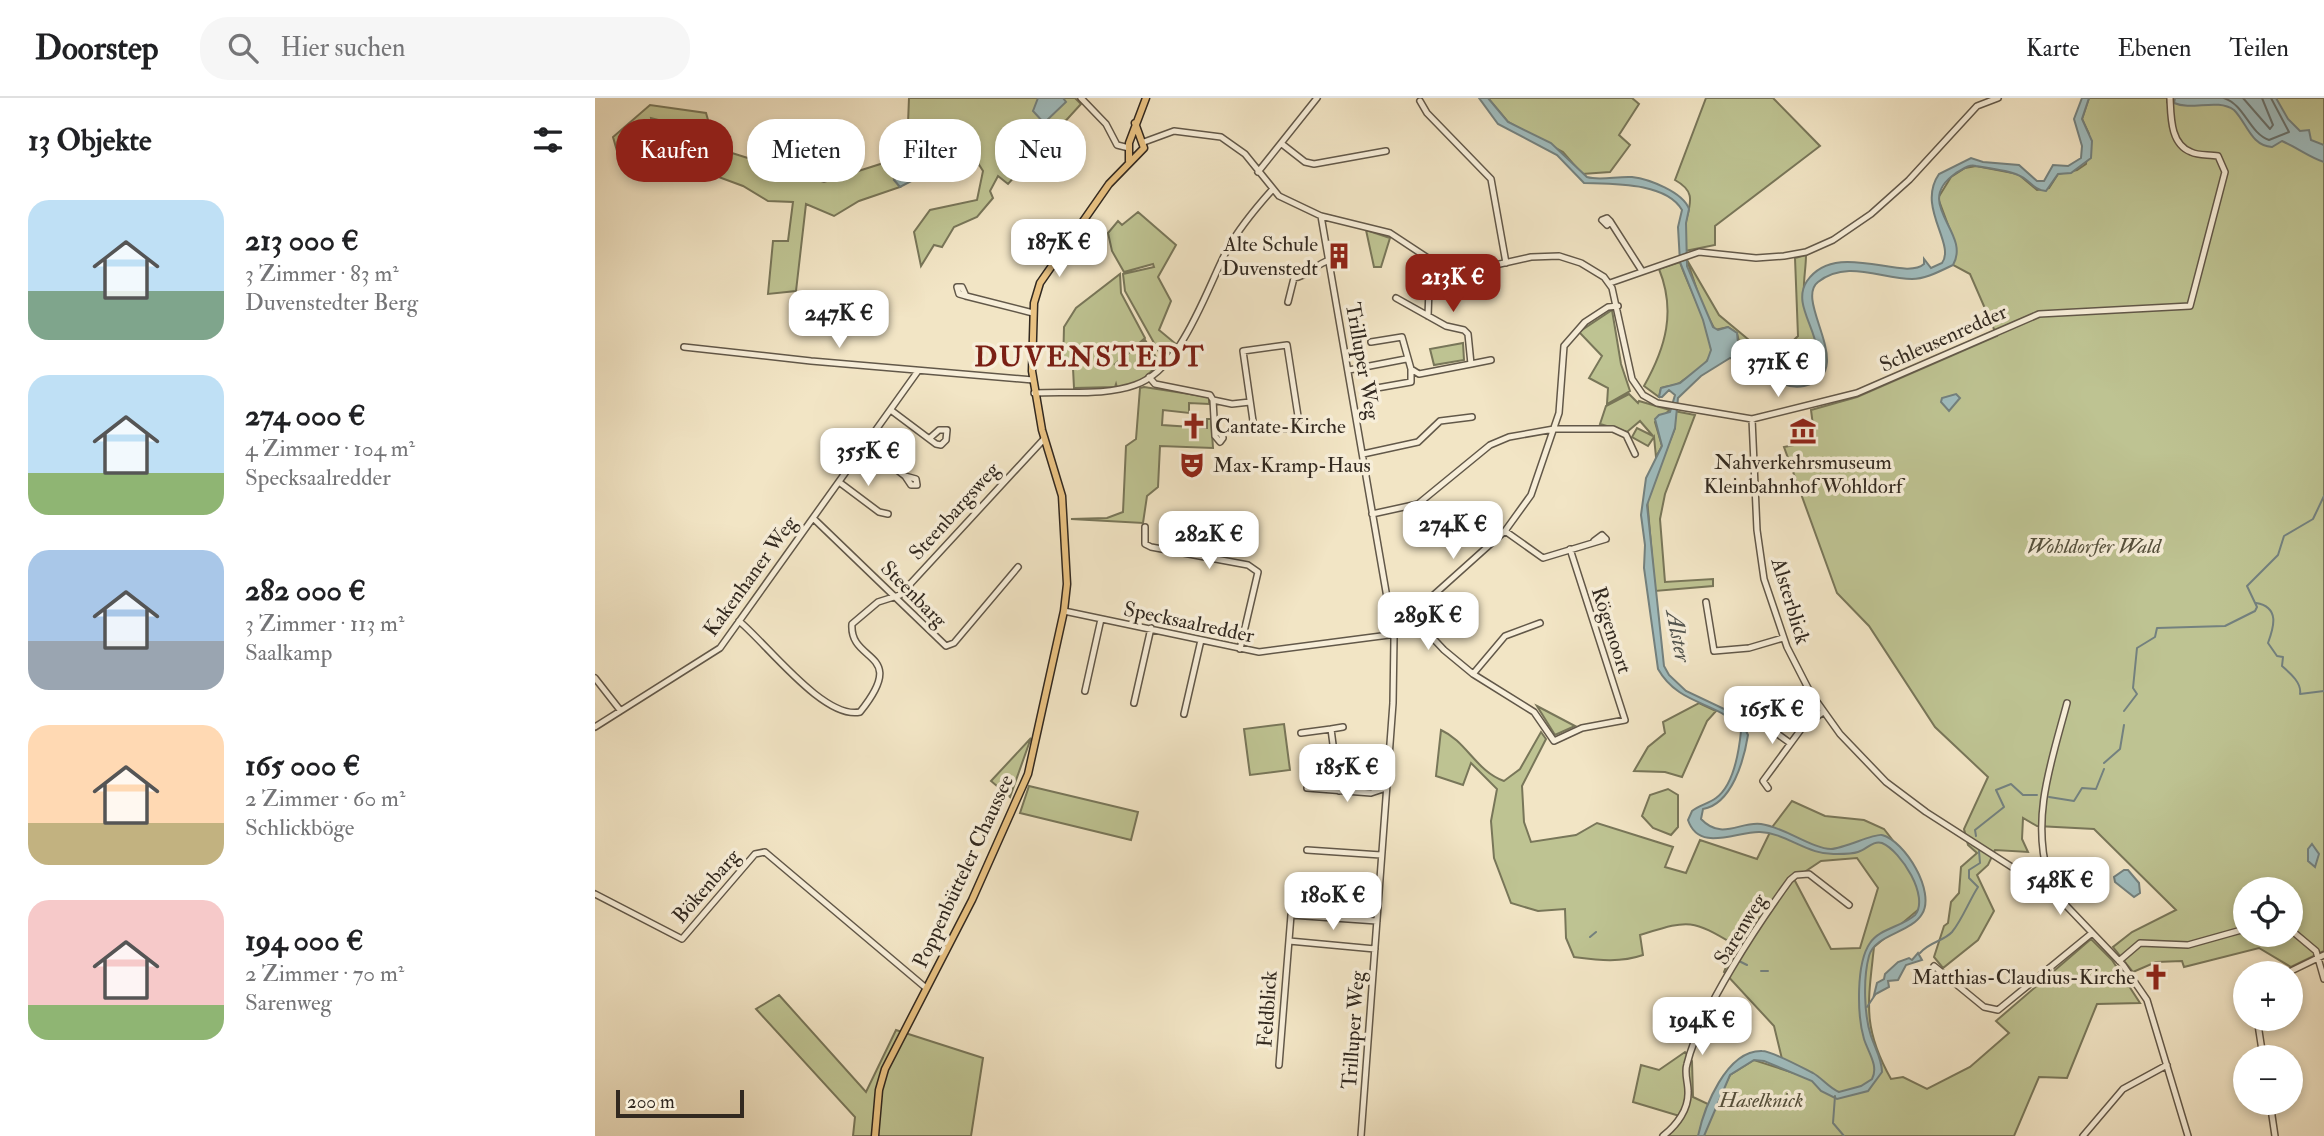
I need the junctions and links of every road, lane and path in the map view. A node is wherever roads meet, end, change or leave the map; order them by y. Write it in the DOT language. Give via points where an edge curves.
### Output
graph roads {
  1 [pos="1081,98"];
  2 [pos="1146,98"];
  3 [pos="1317,98"];
  4 [pos="1998,98"];
  5 [pos="2170,98"];
  6 [pos="1420,101"];
  7 [pos="1134,143"];
  8 [pos="1282,144"];
  9 [pos="1386,151"];
  10 [pos="1139,153"];
  11 [pos="1128,163"];
  12 [pos="1258,172"];
  13 [pos="1272,190"];
  14 [pos="1321,216"];
  15 [pos="1610,221"];
  16 [pos="1330,261"];
  17 [pos="1506,263"];
  18 [pos="1441,267"];
  19 [pos="1642,271"];
  20 [pos="1610,283"];
  21 [pos="966,296"];
  22 [pos="1395,298"];
  23 [pos="1288,302"];
  24 [pos="1618,306"];
  25 [pos="1033,313"];
  26 [pos="1428,316"];
  27 [pos="1371,342"];
  28 [pos="684,347"];
  29 [pos="1406,359"];
  30 [pos="1490,360"];
  31 [pos="1471,364"];
  32 [pos="1411,369"];
  33 [pos="1349,370"];
  34 [pos="918,371"];
  35 [pos="1149,377"];
  36 [pos="1033,380"];
  37 [pos="1377,388"];
  38 [pos="1034,393"];
  39 [pos="1213,400"];
  40 [pos="1250,402"];
  41 [pos="892,411"];
  42 [pos="1472,417"];
  43 [pos="1752,419"];
  44 [pos="1216,425"];
  45 [pos="1554,429"];
  46 [pos="930,438"];
  47 [pos="1044,439"];
  48 [pos="866,446"];
  49 [pos="1363,454"];
  50 [pos="1635,454"];
  51 [pos="905,476"];
  52 [pos="839,482"];
  53 [pos="888,514"];
  54 [pos="1372,514"];
  55 [pos="813,518"];
  56 [pos="1145,527"];
  57 [pos="1506,531"];
  58 [pos="1594,541"];
  59 [pos="1570,550"];
  60 [pos="1018,567"];
  61 [pos="893,598"];
  62 [pos="1706,602"];
  63 [pos="1064,611"];
  64 [pos="1412,615"];
  65 [pos="1101,619"];
  66 [pos="739,621"];
  67 [pos="1540,623"];
  68 [pos="1151,628"];
  69 [pos="1392,631"];
  70 [pos="1783,638"];
  71 [pos="1201,640"];
  72 [pos="1240,649"];
  73 [pos="1473,674"];
  74 [pos="595,678"];
  75 [pos="1085,691"];
  76 [pos="1134,703"];
  77 [pos="2067,703"];
  78 [pos="620,710"];
  79 [pos="1823,712"];
  80 [pos="1184,714"];
  81 [pos="1751,714"];
  82 [pos="595,727"];
  83 [pos="1343,727"];
  84 [pos="1331,729"];
  85 [pos="1301,733"];
  86 [pos="1790,743"];
  87 [pos="1307,788"];
  88 [pos="1386,788"];
  89 [pos="1768,788"];
  90 [pos="1339,791"];
  91 [pos="1307,850"];
  92 [pos="1381,855"];
  93 [pos="2042,885"];
  94 [pos="595,894"];
  95 [pos="1849,905"];
  96 [pos="1377,920"];
  97 [pos="2233,932"];
  98 [pos="2092,933"];
  99 [pos="2303,940"];
  100 [pos="1289,941"];
  101 [pos="1375,949"];
  102 [pos="2321,957"];
  103 [pos="2119,961"];
  104 [pos="2303,965"];
  105 [pos="1934,966"];
  106 [pos="2324,979"];
  107 [pos="926,988"];
  108 [pos="1279,1065"];
  109 [pos="2167,1065"];
  110 [pos="2272,1115"];
  111 [pos="875,1136"];
  112 [pos="1361,1136"];
  113 [pos="1663,1136"];
  114 [pos="2083,1136"];
  115 [pos="2188,1136"];
  116 [pos="2275,1136"];
  1 -- 7 [label="street" via="1106,124 1114,140"];
  2 -- 7 [label="main road" via="1135,123"];
  3 -- 8 [label="street"];
  4 -- 19 [label="street" via="1977,106 1909,180 1833,240 1784,256 1694,253"];
  5 -- 43 [label="street, Schleusenredder" via="2172,127 2183,148 2218,156 2225,172 2190,306 2039,314 1857,393"];
  6 -- 17 [label="street" via="1492,179"];
  7 -- 10 [label="main road"];
  7 -- 10 [label="main road" via="1144,149"];
  7 -- 11 [label="main road"];
  7 -- 12 [label="street" via="1167,132 1208,134 1238,147"];
  8 -- 9 [label="street" via="1314,164"];
  8 -- 12 [label="street"];
  10 -- 11 [label="main road, Poppenbütteler Chaussee"];
  11 -- 25 [label="main road, Poppenbütteler Chaussee" via="1040,283"];
  12 -- 13 [label="street"];
  13 -- 14 [label="street"];
  13 -- 35 [label="street" via="1228,248 1174,352"];
  14 -- 16 [label="street, Trilluper Weg"];
  14 -- 18 [label="street" via="1390,233"];
  15 -- 19 [label="street"];
  16 -- 23 [label="street" via="1320,262 1305,277 1294,278"];
  16 -- 33 [label="street, Trilluper Weg"];
  17 -- 18 [label="street" via="1464,272"];
  17 -- 20 [label="street" via="1542,255 1568,257"];
  18 -- 26 [label="street" via="1429,289"];
  19 -- 20 [label="street"];
  20 -- 24 [label="street, Schleusenredder"];
  21 -- 25 [label="street"];
  22 -- 26 [label="street"];
  24 -- 43 [label="street, Schleusenredder" via="1634,382 1643,396 1657,403"];
  24 -- 45 [label="street, Specksaalredder" via="1585,322 1564,346 1561,401"];
  25 -- 36 [label="main road, Poppenbütteler Chaussee"];
  26 -- 31 [label="street" via="1468,334"];
  27 -- 29 [label="street" via="1402,337"];
  28 -- 34 [label="street"];
  29 -- 32 [label="street"];
  29 -- 33 [label="street"];
  30 -- 31 [label="street"];
  31 -- 32 [label="street" via="1419,374"];
  32 -- 37 [label="street" via="1411,382"];
  33 -- 49 [label="street, Trilluper Weg"];
  34 -- 36 [label="street"];
  34 -- 41 [label="street, Kakenhaner Weg"];
  35 -- 38 [label="street" via="1121,389"];
  35 -- 39 [label="street" via="1155,384 1210,395"];
  36 -- 38 [label="main road, Poppenbütteler Chaussee"];
  38 -- 47 [label="main road, Poppenbütteler Chaussee"];
  39 -- 40 [label="street"];
  39 -- 44 [label="street"];
  40 -- 40 [label="street" via="1254,428 1300,429 1287,345 1243,351"];
  41 -- 46 [label="street"];
  41 -- 48 [label="street, Kakenhaner Weg"];
  42 -- 49 [label="street" via="1440,421 1418,442"];
  43 -- 70 [label="street, Alsterblick" via="1759,551"];
  45 -- 50 [label="street" via="1617,429 1626,435"];
  45 -- 54 [label="street" via="1490,445 1418,504"];
  45 -- 57 [label="street, Specksaalredder" via="1531,495"];
  47 -- 61 [label="street, Steenbargsweg"];
  47 -- 63 [label="main road, Poppenbütteler Chaussee" via="1062,496"];
  48 -- 51 [label="street"];
  48 -- 52 [label="street, Kakenhaner Weg"];
  49 -- 54 [label="street, Trilluper Weg"];
  52 -- 53 [label="street"];
  52 -- 55 [label="street, Kakenhaner Weg"];
  54 -- 69 [label="street, Trilluper Weg"];
  55 -- 61 [label="street, Steenbarg"];
  55 -- 66 [label="street, Kakenhaner Weg"];
  56 -- 72 [label="street" via="1145,544 1151,547 1254,567 1258,578"];
  57 -- 59 [label="street" via="1543,558"];
  57 -- 64 [label="street, Specksaalredder"];
  58 -- 59 [label="street"];
  59 -- 73 [label="street, Rögenoort" via="1625,720 1581,728 1553,741 1534,712"];
  60 -- 61 [label="street, Steenbarg" via="954,643 946,646"];
  61 -- 66 [label="street, Steenbargsweg" via="878,601 852,624 856,640 880,667 880,681 860,712 849,715 809,691"];
  62 -- 70 [label="street" via="1714,651 1749,648"];
  63 -- 65 [label="street, Specksaalredder"];
  63 -- 107 [label="main road, Poppenbütteler Chaussee" via="1028,774 972,900"];
  64 -- 69 [label="street, Specksaalredder"];
  64 -- 73 [label="street"];
  65 -- 68 [label="street, Specksaalredder"];
  65 -- 75 [label="street"];
  66 -- 78 [label="street, Kakenhaner Weg" via="720,648"];
  67 -- 73 [label="street" via="1505,636"];
  68 -- 71 [label="street, Specksaalredder"];
  68 -- 76 [label="street"];
  69 -- 72 [label="street, Specksaalredder" via="1269,652"];
  69 -- 88 [label="street, Trilluper Weg" via="1393,703"];
  70 -- 79 [label="street, Alsterblick"];
  71 -- 72 [label="street, Specksaalredder"];
  71 -- 80 [label="street"];
  74 -- 78 [label="street"];
  77 -- 93 [label="street" via="2046,779 2042,849 2048,875"];
  78 -- 82 [label="street, Kakenhaner Weg"];
  79 -- 86 [label="street"];
  79 -- 93 [label="street, Alsterblick" via="1852,749 1895,789"];
  81 -- 86 [label="street"];
  83 -- 84 [label="street"];
  84 -- 85 [label="street"];
  84 -- 90 [label="street"];
  86 -- 89 [label="street" via="1763,781"];
  87 -- 90 [label="street"];
  88 -- 90 [label="street" via="1371,793"];
  88 -- 92 [label="street, Trilluper Weg"];
  91 -- 92 [label="street"];
  92 -- 96 [label="street, Trilluper Weg"];
  93 -- 98 [label="street, Alsterblick"];
  94 -- 107 [label="street, Bökenbarg" via="682,939 755,854 765,852"];
  95 -- 113 [label="street, Sarenweg" via="1809,874 1796,875 1783,890 1690,1051 1685,1068 1686,1109"];
  96 -- 100 [label="street, Feldblick" via="1291,915"];
  96 -- 101 [label="street, Trilluper Weg"];
  97 -- 103 [label="street" via="2180,946 2140,943"];
  98 -- 103 [label="street, Alsterblick"];
  98 -- 105 [label="street" via="1998,1010 1984,1007"];
  99 -- 102 [label="street"];
  100 -- 101 [label="street"];
  100 -- 108 [label="street, Feldblick"];
  101 -- 112 [label="street, Trilluper Weg"];
  102 -- 104 [label="street"];
  102 -- 106 [label="street"];
  103 -- 109 [label="street, Alsterblick" via="2147,1000"];
  107 -- 111 [label="main road, Poppenbütteler Chaussee" via="881,1081"];
  109 -- 114 [label="street" via="2123,1090"];
  109 -- 115 [label="street, Alsterblick"];
  110 -- 116 [label="street"];
}
